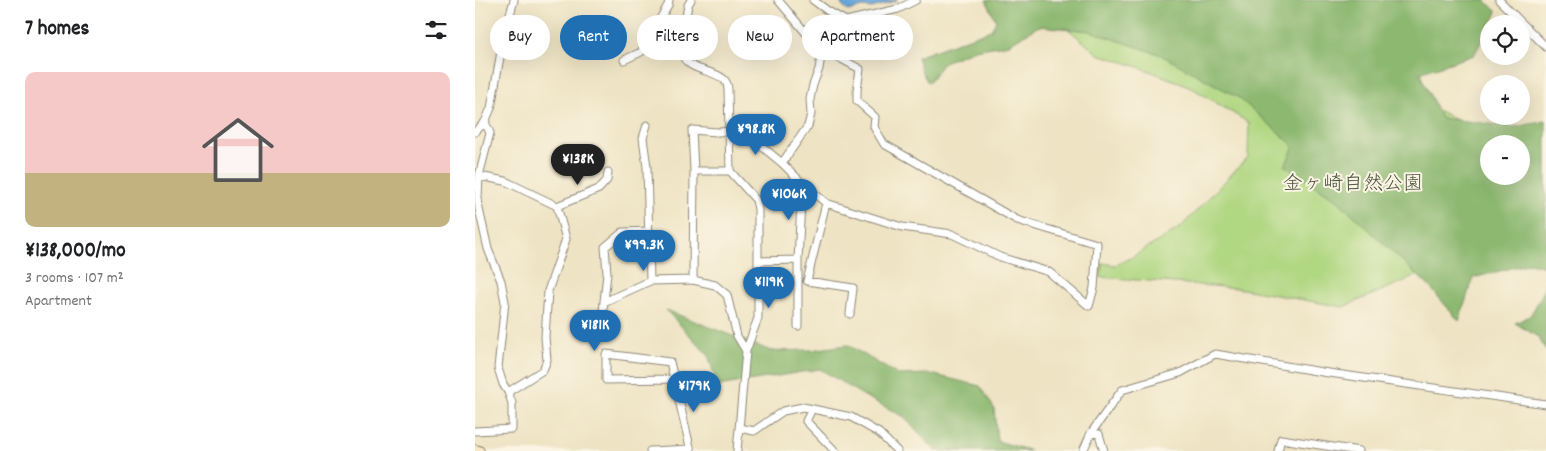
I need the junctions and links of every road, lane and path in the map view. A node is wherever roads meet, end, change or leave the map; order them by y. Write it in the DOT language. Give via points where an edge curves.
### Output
graph roads {
  1 [pos="514,0"];
  2 [pos="669,0"];
  3 [pos="691,0"];
  4 [pos="778,0"];
  5 [pos="813,0"];
  6 [pos="916,0"];
  7 [pos="1499,0"];
  8 [pos="802,28"];
  9 [pos="1546,47"];
  10 [pos="627,59"];
  11 [pos="820,60"];
  12 [pos="843,60"];
  13 [pos="485,122"];
  14 [pos="647,125"];
  15 [pos="475,132"];
  16 [pos="782,163"];
  17 [pos="693,171"];
  18 [pos="729,171"];
  19 [pos="608,172"];
  20 [pos="479,176"];
  21 [pos="801,183"];
  22 [pos="826,203"];
  23 [pos="557,206"];
  24 [pos="649,231"];
  25 [pos="758,260"];
  26 [pos="798,260"];
  27 [pos="693,280"];
  28 [pos="650,281"];
  29 [pos="604,302"];
  30 [pos="850,314"];
  31 [pos="602,321"];
  32 [pos="798,326"];
  33 [pos="746,351"];
  34 [pos="674,379"];
  35 [pos="508,392"];
  36 [pos="1546,404"];
  37 [pos="812,409"];
  38 [pos="740,428"];
  39 [pos="475,431"];
  40 [pos="1091,433"];
  41 [pos="475,450"];
  42 [pos="691,450"];
  43 [pos="479,451"];
  44 [pos="650,451"];
  45 [pos="737,451"];
  46 [pos="835,451"];
  47 [pos="897,451"];
  48 [pos="1083,451"];
  49 [pos="1104,451"];
  50 [pos="1279,451"];
  51 [pos="1359,451"];
  1 -- 13 [label="street" via="491,108"];
  2 -- 10 [label="street" via="641,52"];
  3 -- 18 [label="street" via="683,56 688,63 727,82"];
  4 -- 8 [label="street"];
  5 -- 6 [label="street" via="846,21 898,9"];
  7 -- 9 [label="street"];
  11 -- 16 [label="street" via="810,99 808,126"];
  12 -- 22 [label="street" via="860,69 857,101 875,117 874,127 884,144 1017,220 1097,244 1095,288 1089,306 1049,272 1000,257 952,234 902,227"];
  13 -- 15 [label="street"];
  13 -- 20 [label="street" via="490,133"];
  14 -- 24 [label="street" via="643,138"];
  16 -- 17 [label="street, bridge" via="743,131 692,130"];
  16 -- 21 [label="street"];
  17 -- 18 [label="street"];
  17 -- 27 [label="street"];
  18 -- 25 [label="street" via="756,200 759,209"];
  19 -- 23 [label="street" via="607,180 599,189"];
  20 -- 23 [label="street" via="505,181"];
  20 -- 35 [label="street" via="479,209 505,302 498,368"];
  21 -- 22 [label="street"];
  21 -- 26 [label="street"];
  22 -- 30 [label="street" via="807,281 853,288"];
  23 -- 35 [label="street" via="566,239 548,291 547,360 543,370"];
  24 -- 28 [label="street"];
  24 -- 29 [label="street" via="623,232 605,247"];
  25 -- 26 [label="street"];
  25 -- 33 [label="street" via="758,318"];
  26 -- 32 [label="street"];
  27 -- 28 [label="street"];
  27 -- 33 [label="street" via="715,285 727,295 737,336"];
  28 -- 29 [label="street"];
  29 -- 31 [label="street"];
  33 -- 38 [label="street"];
  34 -- 34 [label="street" via="671,362 605,354 606,380"];
  34 -- 42 [label="street"];
  35 -- 39 [label="street" via="512,403 512,429"];
  36 -- 40 [label="street" via="1215,354 1180,373 1122,390"];
  37 -- 38 [label="street" via="803,407 783,411 754,431"];
  37 -- 46 [label="street" via="806,421"];
  37 -- 47 [label="street" via="851,417 879,433"];
  38 -- 45 [label="street"];
  40 -- 48 [label="street"];
  40 -- 49 [label="street" via="1099,434"];
  41 -- 43 [label="street"];
  42 -- 44 [label="street"];
  50 -- 51 [label="street" via="1281,439"];
}
